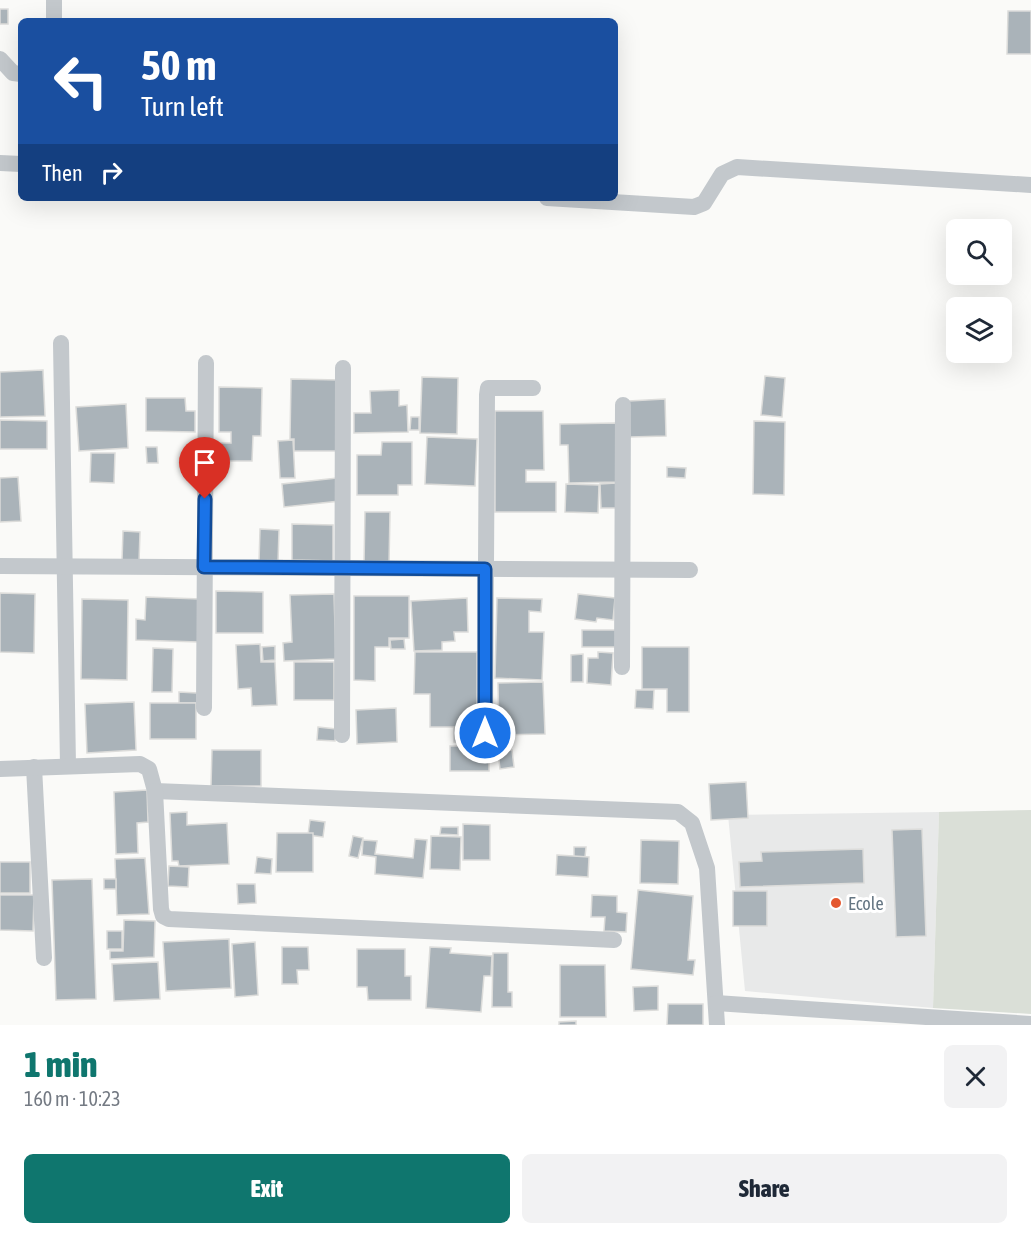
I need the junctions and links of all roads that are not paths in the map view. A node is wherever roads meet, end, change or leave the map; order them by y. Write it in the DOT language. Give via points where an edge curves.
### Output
graph roads {
  1 [pos="54,0"];
  2 [pos="54,18"];
  3 [pos="0,59"];
  4 [pos="18,74"];
  5 [pos="0,163"];
  6 [pos="18,164"];
  7 [pos="1031,185"];
  8 [pos="596,201"];
  9 [pos="61,343"];
  10 [pos="206,363"];
  11 [pos="343,368"];
  12 [pos="532,388"];
  13 [pos="623,405"];
  14 [pos="0,566"];
  15 [pos="65,567"];
  16 [pos="204,567"];
  17 [pos="343,568"];
  18 [pos="485,569"];
  19 [pos="623,570"];
  20 [pos="690,570"];
  21 [pos="622,667"];
  22 [pos="204,708"];
  23 [pos="485,733"];
  24 [pos="342,735"];
  25 [pos="68,766"];
  26 [pos="34,768"];
  27 [pos="0,769"];
  28 [pos="155,791"];
  29 [pos="614,940"];
  30 [pos="44,958"];
  31 [pos="716,1003"];
  32 [pos="1031,1024"];
  33 [pos="717,1025"];
  1 -- 2 [label="street"];
  3 -- 4 [label="street"];
  5 -- 6 [label="street"];
  7 -- 8 [label="street" via="737,166 722,174 704,204 694,207"];
  9 -- 15 [label="street"];
  10 -- 16 [label="street"];
  11 -- 17 [label="street"];
  12 -- 18 [label="street" via="488,388"];
  13 -- 19 [label="street"];
  14 -- 15 [label="street"];
  15 -- 16 [label="street"];
  15 -- 25 [label="street"];
  16 -- 17 [label="street"];
  16 -- 22 [label="street"];
  17 -- 18 [label="street"];
  17 -- 24 [label="street"];
  18 -- 19 [label="street"];
  18 -- 23 [label="street"];
  19 -- 20 [label="street"];
  19 -- 21 [label="street"];
  25 -- 26 [label="street"];
  25 -- 28 [label="street" via="140,764 150,769"];
  26 -- 27 [label="street"];
  26 -- 30 [label="street"];
  28 -- 29 [label="street" via="161,909 169,919"];
  28 -- 31 [label="street" via="678,812 692,823 706,868"];
  31 -- 32 [label="street"];
  31 -- 33 [label="street"];
}
